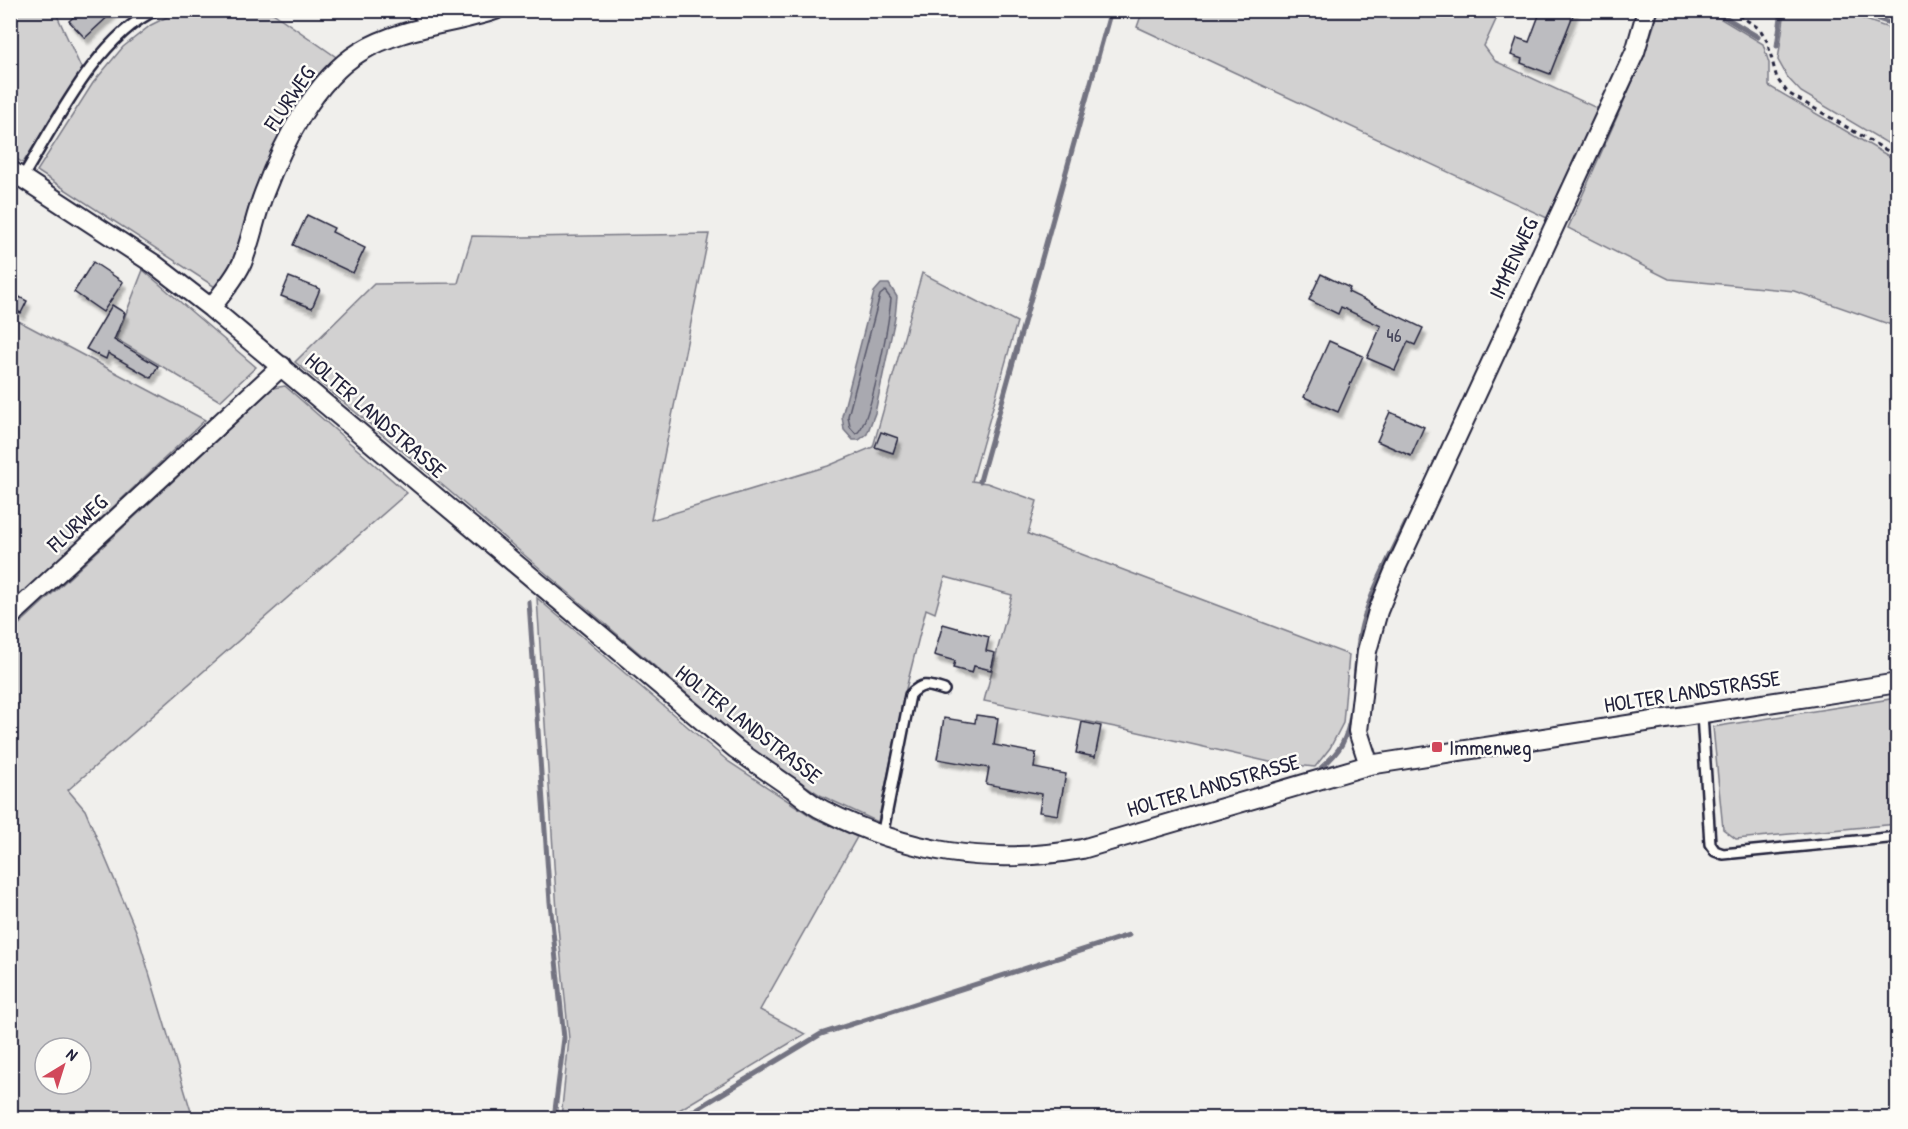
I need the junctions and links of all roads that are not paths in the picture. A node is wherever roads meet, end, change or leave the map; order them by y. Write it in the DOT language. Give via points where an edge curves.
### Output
graph roads {
  1 [pos="156,10"];
  2 [pos="415,10"];
  3 [pos="495,10"];
  4 [pos="1647,10"];
  5 [pos="428,27"];
  6 [pos="16,174"];
  7 [pos="211,308"];
  8 [pos="282,366"];
  9 [pos="10,617"];
  10 [pos="1898,683"];
  11 [pos="944,690"];
  12 [pos="1702,714"];
  13 [pos="1369,765"];
  14 [pos="882,836"];
  15 [pos="1898,837"];
  1 -- 6 [label="lane" via="104,52"];
  2 -- 5 [label="lane"];
  3 -- 5 [label="street, FLURWEG"];
  4 -- 13 [label="street, IMMENWEG" via="1635,52 1378,611 1367,651 1358,731"];
  5 -- 7 [label="street, FLURWEG" via="393,36 359,52 329,78 287,141 264,193 241,265"];
  6 -- 7 [label="street, HOLTER LANDSTRASSE" via="154,264"];
  7 -- 8 [label="street, HOLTER LANDSTRASSE"];
  8 -- 9 [label="street, FLURWEG"];
  8 -- 14 [label="street, HOLTER LANDSTRASSE" via="736,750 821,809"];
  10 -- 12 [label="street, HOLTER LANDSTRASSE"];
  11 -- 14 [label="lane" via="928,685 917,687 910,695"];
  12 -- 13 [label="street, HOLTER LANDSTRASSE"];
  12 -- 15 [label="lane" via="1710,844 1715,851 1723,854"];
  13 -- 14 [label="street, HOLTER LANDSTRASSE" via="1082,849 1043,856 937,851"];
}
